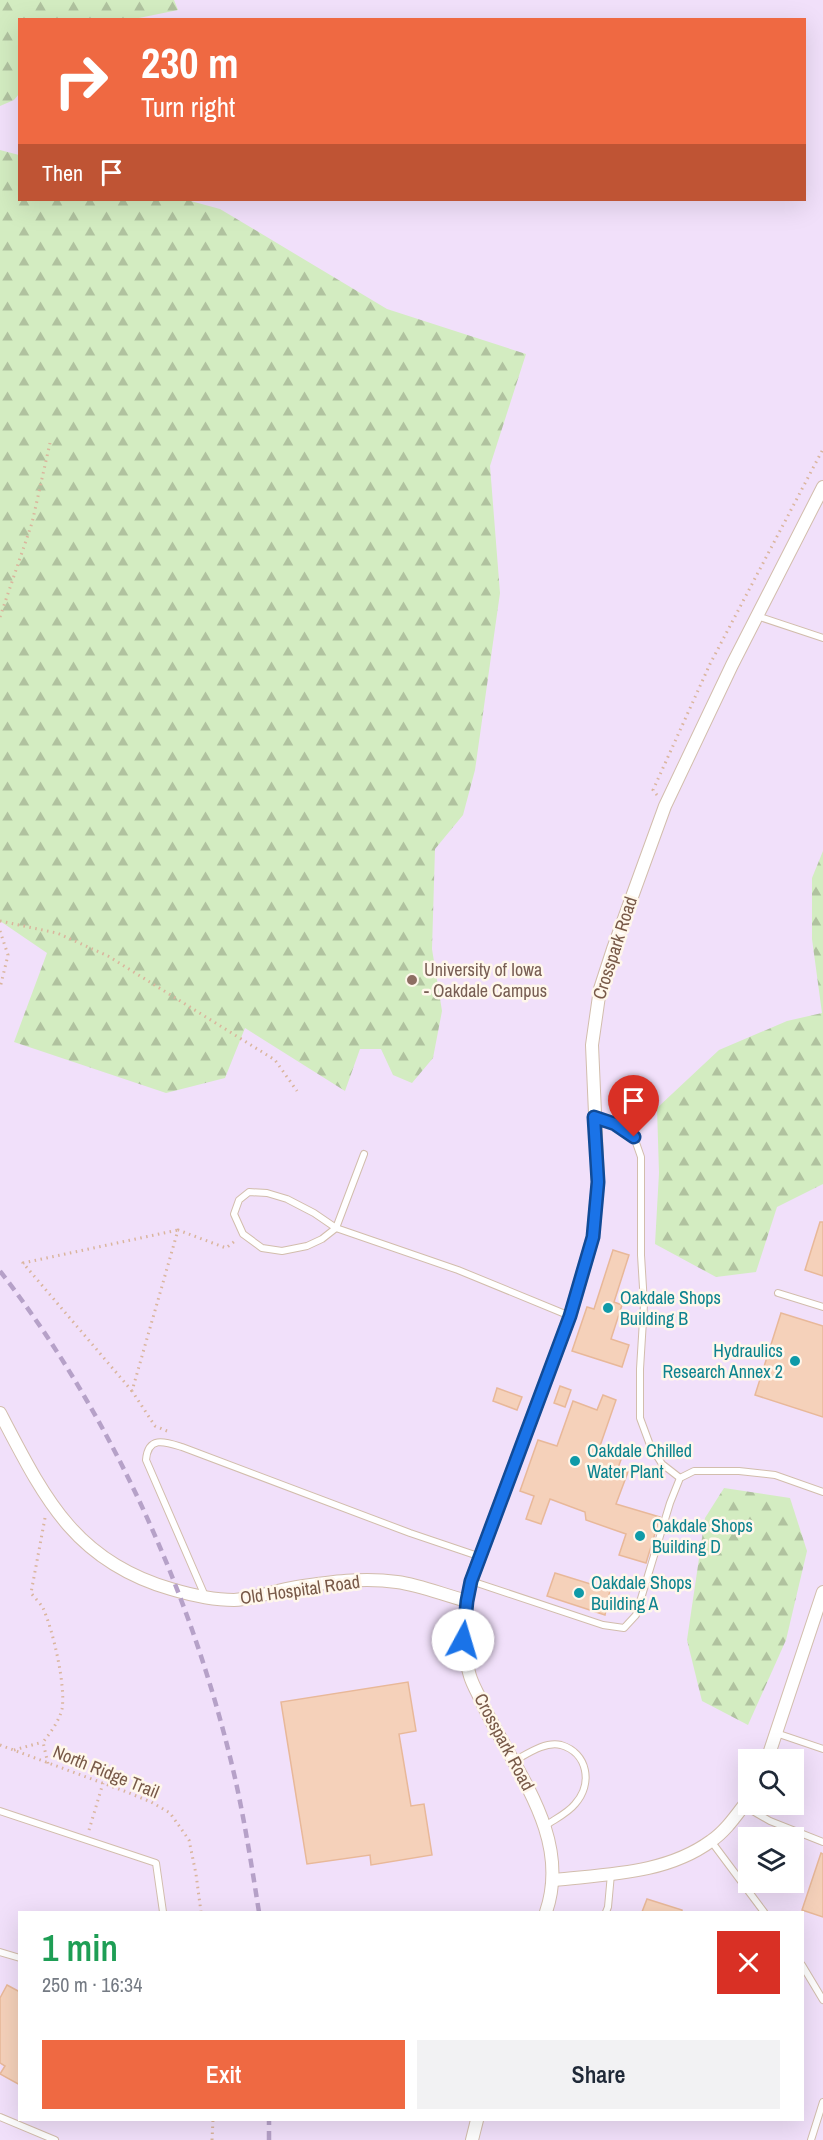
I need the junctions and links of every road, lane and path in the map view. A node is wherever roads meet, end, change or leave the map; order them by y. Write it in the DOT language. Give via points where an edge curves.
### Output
graph roads {
  1 [pos="50,443"];
  2 [pos="823,448"];
  3 [pos="823,487"];
  4 [pos="757,616"];
  5 [pos="0,617"];
  6 [pos="823,638"];
  7 [pos="665,806"];
  8 [pos="0,921"];
  9 [pos="0,931"];
  10 [pos="0,988"];
  11 [pos="297,1091"];
  12 [pos="594,1117"];
  13 [pos="364,1154"];
  14 [pos="336,1228"];
  15 [pos="178,1230"];
  16 [pos="243,1234"];
  17 [pos="778,1293"];
  18 [pos="823,1307"];
  19 [pos="570,1316"];
  20 [pos="132,1391"];
  21 [pos="0,1413"];
  22 [pos="182,1448"];
  23 [pos="680,1478"];
  24 [pos="823,1492"];
  25 [pos="48,1500"];
  26 [pos="481,1557"];
  27 [pos="471,1581"];
  28 [pos="823,1592"];
  29 [pos="205,1596"];
  30 [pos="467,1601"];
  31 [pos="776,1733"];
  32 [pos="43,1742"];
  33 [pos="0,1745"];
  34 [pos="771,1749"];
  35 [pos="823,1749"];
  36 [pos="14,1750"];
  37 [pos="514,1761"];
  38 [pos="48,1764"];
  39 [pos="103,1783"];
  40 [pos="0,1811"];
  41 [pos="738,1812"];
  42 [pos="762,1815"];
  43 [pos="545,1826"];
  44 [pos="86,1840"];
  45 [pos="711,1841"];
  46 [pos="823,1842"];
  47 [pos="611,1874"];
  48 [pos="554,1880"];
  49 [pos="163,1911"];
  50 [pos="201,1911"];
  51 [pos="546,1911"];
  52 [pos="606,1911"];
  53 [pos="763,1911"];
  54 [pos="0,1952"];
  55 [pos="18,1957"];
  56 [pos="804,1968"];
  57 [pos="823,2000"];
  58 [pos="823,2102"];
  59 [pos="0,2117"];
  60 [pos="213,2121"];
  61 [pos="477,2121"];
  62 [pos="811,2139"];
  63 [pos="55,2140"];
  64 [pos="212,2140"];
  65 [pos="472,2140"];
  66 [pos="819,2140"];
  1 -- 5 [label="path" via="32,523"];
  2 -- 7 [label="path" via="714,655 653,790"];
  3 -- 4 [label="street, Crosspark Road"];
  4 -- 6 [label="lane"];
  4 -- 7 [label="street, Crosspark Road"];
  7 -- 12 [label="street, Crosspark Road" via="600,989 592,1045"];
  8 -- 11 [label="path" via="57,933 108,956 275,1060"];
  9 -- 10 [label="path" via="8,955"];
  12 -- 19 [label="street, Crosspark Road" via="598,1182 594,1228"];
  12 -- 23 [label="lane" via="615,1124 634,1137 641,1157 644,1304 640,1418 662,1464"];
  13 -- 14 [label="lane"];
  14 -- 16 [label="lane" via="307,1246 282,1251 262,1248"];
  14 -- 16 [label="lane" via="287,1199 249,1192 239,1200 234,1214"];
  14 -- 19 [label="lane" via="458,1270"];
  15 -- 16 [label="path" via="226,1248"];
  15 -- 20 [label="path"];
  15 -- 20 [label="path" via="23,1263"];
  17 -- 18 [label="lane"];
  19 -- 26 [label="street, Crosspark Road"];
  20 -- 22 [label="path" via="155,1426 185,1438"];
  21 -- 25 [label="street, Old Hospital Road"];
  22 -- 26 [label="lane"];
  22 -- 29 [label="lane" via="157,1442 147,1452 146,1460"];
  23 -- 24 [label="lane" via="694,1472 775,1475"];
  23 -- 27 [label="lane" via="636,1615 624,1628 603,1625"];
  25 -- 29 [label="street, Old Hospital Road" via="70,1529 121,1570 149,1582"];
  25 -- 32 [label="path" via="31,1593 42,1607 53,1637 63,1690 62,1710"];
  26 -- 27 [label="street, Crosspark Road"];
  27 -- 30 [label="street, Crosspark Road"];
  28 -- 31 [label="street"];
  29 -- 30 [label="street, Old Hospital Road" via="235,1600 353,1580 398,1582"];
  30 -- 37 [label="street, Crosspark Road" via="463,1640 470,1677"];
  31 -- 34 [label="street"];
  31 -- 35 [label="lane"];
  32 -- 36 [label="path"];
  32 -- 38 [label="path"];
  33 -- 36 [label="path, North Ridge Trail"];
  36 -- 38 [label="path, North Ridge Trail"];
  37 -- 43 [label="street, Crosspark Road"];
  37 -- 43 [label="lane" via="542,1746 560,1745 580,1756 587,1773 576,1804"];
  38 -- 39 [label="path, North Ridge Trail"];
  39 -- 44 [label="path"];
  39 -- 50 [label="path, North Ridge Trail" via="170,1814 189,1840"];
  40 -- 44 [label="lane"];
  41 -- 45 [label="street"];
  42 -- 46 [label="lane"];
  43 -- 48 [label="street, Crosspark Road"];
  44 -- 49 [label="lane" via="156,1863"];
  45 -- 47 [label="street" via="671,1863"];
  45 -- 53 [label="lane"];
  47 -- 48 [label="street"];
  47 -- 52 [label="lane"];
  48 -- 51 [label="street, Crosspark Road"];
  54 -- 55 [label="lane"];
  56 -- 57 [label="lane"];
  58 -- 62 [label="lane"];
  59 -- 63 [label="lane"];
  60 -- 64 [label="path"];
  61 -- 65 [label="street"];
  62 -- 66 [label="lane"];
}
